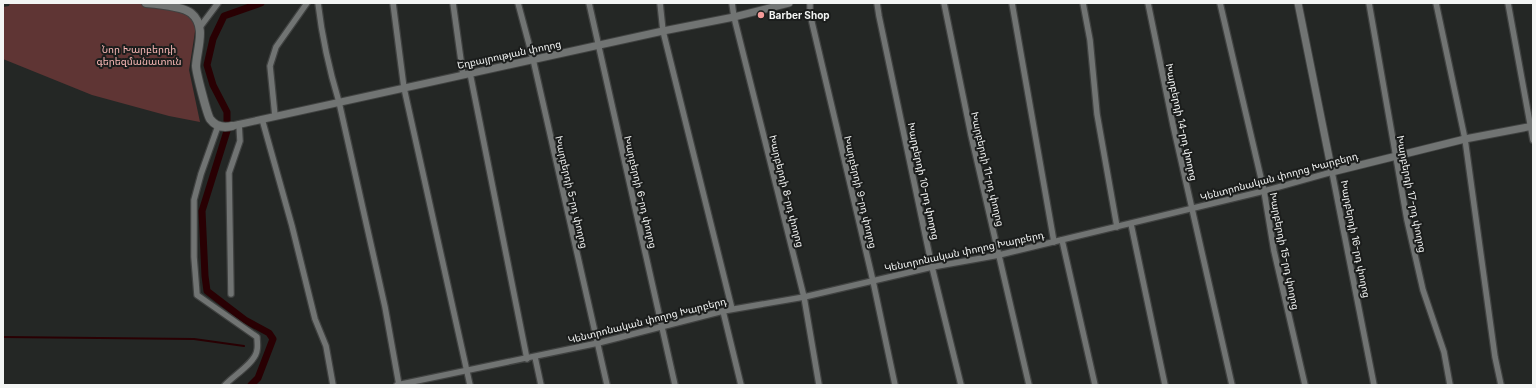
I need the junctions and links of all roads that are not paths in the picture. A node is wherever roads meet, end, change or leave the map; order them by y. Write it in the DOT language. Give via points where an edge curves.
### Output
graph roads {
  1 [pos="146,3"];
  2 [pos="218,3"];
  3 [pos="307,3"];
  4 [pos="318,3"];
  5 [pos="394,3"];
  6 [pos="452,3"];
  7 [pos="518,3"];
  8 [pos="589,3"];
  9 [pos="660,3"];
  10 [pos="732,3"];
  11 [pos="789,3"];
  12 [pos="810,3"];
  13 [pos="878,3"];
  14 [pos="944,3"];
  15 [pos="1012,3"];
  16 [pos="1083,3"];
  17 [pos="1148,3"];
  18 [pos="1220,3"];
  19 [pos="1298,3"];
  20 [pos="1369,3"];
  21 [pos="1436,3"];
  22 [pos="1508,3"];
  23 [pos="734,17"];
  24 [pos="200,27"];
  25 [pos="663,31"];
  26 [pos="598,45"];
  27 [pos="533,59"];
  28 [pos="467,74"];
  29 [pos="404,88"];
  30 [pos="339,102"];
  31 [pos="275,116"];
  32 [pos="262,119"];
  33 [pos="236,125"];
  34 [pos="1532,126"];
  35 [pos="220,127"];
  36 [pos="1465,139"];
  37 [pos="1533,140"];
  38 [pos="1395,156"];
  39 [pos="1332,172"];
  40 [pos="1264,192"];
  41 [pos="1193,208"];
  42 [pos="1130,224"];
  43 [pos="1117,227"];
  44 [pos="1062,240"];
  45 [pos="1054,242"];
  46 [pos="999,255"];
  47 [pos="932,267"];
  48 [pos="873,281"];
  49 [pos="231,294"];
  50 [pos="804,296"];
  51 [pos="732,309"];
  52 [pos="723,311"];
  53 [pos="663,328"];
  54 [pos="598,343"];
  55 [pos="535,357"];
  56 [pos="527,359"];
  57 [pos="467,371"];
  58 [pos="406,384"];
  59 [pos="225,385"];
  60 [pos="333,385"];
  61 [pos="398,385"];
  62 [pos="470,385"];
  63 [pos="541,385"];
  64 [pos="607,385"];
  65 [pos="675,385"];
  66 [pos="741,385"];
  67 [pos="819,385"];
  68 [pos="895,385"];
  69 [pos="961,385"];
  70 [pos="1029,385"];
  71 [pos="1095,385"];
  72 [pos="1165,385"];
  73 [pos="1232,385"];
  74 [pos="1306,385"];
  75 [pos="1374,385"];
  76 [pos="1450,385"];
  77 [pos="1501,385"];
  1 -- 24 [label="main road" via="190,11"];
  2 -- 24 [label="street"];
  3 -- 31 [label="street" via="276,47 270,66"];
  4 -- 30 [label="street" via="322,33"];
  5 -- 29 [label="street"];
  6 -- 28 [label="street"];
  7 -- 27 [label="street, Խարբերդի 5-րդ փողոց"];
  8 -- 26 [label="street, Խարբերդի 6-րդ փողոց"];
  9 -- 25 [label="street"];
  10 -- 23 [label="street, Խարբերդի 8-րդ փողոց"];
  11 -- 23 [label="street, Եղբայրության փողոց"];
  12 -- 48 [label="street, Խարբերդի 9-րդ փողոց" via="810,14"];
  13 -- 47 [label="street, Խարբերդի 10-րդ փողոց"];
  14 -- 46 [label="street, Խարբերդի 11-րդ փողոց"];
  15 -- 45 [label="street"];
  16 -- 43 [label="street" via="1090,40 1097,114"];
  17 -- 41 [label="street, Խարբերդի 14-րդ փողոց"];
  18 -- 40 [label="street, Խարբերդի 15-րդ փողոց"];
  19 -- 39 [label="street, Խարբերդի 16-րդ փողոց"];
  20 -- 38 [label="street, Խարբերդի 17-րդ փողոց"];
  21 -- 36 [label="street"];
  22 -- 34 [label="street"];
  23 -- 25 [label="street, Եղբայրության փողոց"];
  23 -- 50 [label="street, Խարբերդի 8-րդ փողոց"];
  24 -- 35 [label="main road" via="196,67 210,119"];
  25 -- 26 [label="street, Եղբայրության փողոց"];
  25 -- 51 [label="street"];
  26 -- 27 [label="street, Եղբայրության փողոց"];
  26 -- 53 [label="street, Խարբերդի 6-րդ փողոց"];
  27 -- 28 [label="street, Եղբայրության փողոց"];
  27 -- 54 [label="street, Խարբերդի 5-րդ փողոց"];
  28 -- 29 [label="street, Եղբայրության փողոց"];
  28 -- 56 [label="street"];
  29 -- 30 [label="street, Եղբայրության փողոց"];
  29 -- 57 [label="street"];
  30 -- 31 [label="street, Եղբայրության փողոց"];
  30 -- 61 [label="street" via="385,307"];
  31 -- 32 [label="street, Եղբայրության փողոց"];
  32 -- 33 [label="street, Եղբայրության փողոց"];
  32 -- 60 [label="street" via="315,319 326,346"];
  33 -- 35 [label="main road"];
  33 -- 49 [label="street" via="240,141 229,173"];
  34 -- 36 [label="street, Կենտրոնական փողոց Խարբերդ"];
  34 -- 37 [label="street"];
  35 -- 59 [label="street" via="201,174 194,200 197,295 257,337 257,352 250,363"];
  36 -- 38 [label="street, Կենտրոնական փողոց Խարբերդ"];
  36 -- 77 [label="street"];
  38 -- 39 [label="street, Կենտրոնական փողոց Խարբերդ"];
  38 -- 76 [label="street, Խարբերդի 17-րդ փողոց" via="1406,220 1423,290 1444,352"];
  39 -- 40 [label="street, Կենտրոնական փողոց Խարբերդ"];
  39 -- 75 [label="street, Խարբերդի 16-րդ փողոց"];
  40 -- 41 [label="street, Կենտրոնական փողոց Խարբերդ"];
  40 -- 74 [label="street, Խարբերդի 15-րդ փողոց" via="1274,251"];
  41 -- 42 [label="street, Կենտրոնական փողոց Խարբերդ"];
  41 -- 73 [label="street, Խարբերդի 14-րդ փողոց"];
  42 -- 43 [label="street, Կենտրոնական փողոց Խարբերդ"];
  42 -- 72 [label="street"];
  43 -- 44 [label="street, Կենտրոնական փողոց Խարբերդ"];
  44 -- 45 [label="street, Կենտրոնական փողոց Խարբերդ"];
  44 -- 71 [label="street"];
  45 -- 46 [label="street, Կենտրոնական փողոց Խարբերդ"];
  46 -- 47 [label="street, Կենտրոնական փողոց Խարբերդ"];
  46 -- 70 [label="street, Խարբերդի 11-րդ փողոց"];
  47 -- 48 [label="street, Կենտրոնական փողոց Խարբերդ"];
  47 -- 69 [label="street, Խարբերդի 10-րդ փողոց"];
  48 -- 50 [label="street, Կենտրոնական փողոց Խարբերդ"];
  48 -- 68 [label="street, Խարբերդի 9-րդ փողոց"];
  50 -- 51 [label="street, Կենտրոնական փողոց Խարբերդ"];
  50 -- 67 [label="street, Խարբերդի 8-րդ փողոց"];
  51 -- 52 [label="street, Կենտրոնական փողոց Խարբերդ"];
  52 -- 53 [label="street, Կենտրոնական փողոց Խարբերդ"];
  52 -- 66 [label="street"];
  53 -- 54 [label="street, Կենտրոնական փողոց Խարբերդ"];
  53 -- 65 [label="street, Խարբերդի 6-րդ փողոց"];
  54 -- 55 [label="street, Կենտրոնական փողոց Խարբերդ"];
  54 -- 64 [label="street, Խարբերդի 5-րդ փողոց"];
  55 -- 56 [label="street, Կենտրոնական փողոց Խարբերդ"];
  55 -- 63 [label="street"];
  56 -- 57 [label="street, Կենտրոնական փողոց Խարբերդ"];
  57 -- 58 [label="street, Կենտրոնական փողոց Խարբերդ"];
  57 -- 62 [label="street"];
  58 -- 61 [label="street, Կենտրոնական փողոց Խարբերդ"];
}
